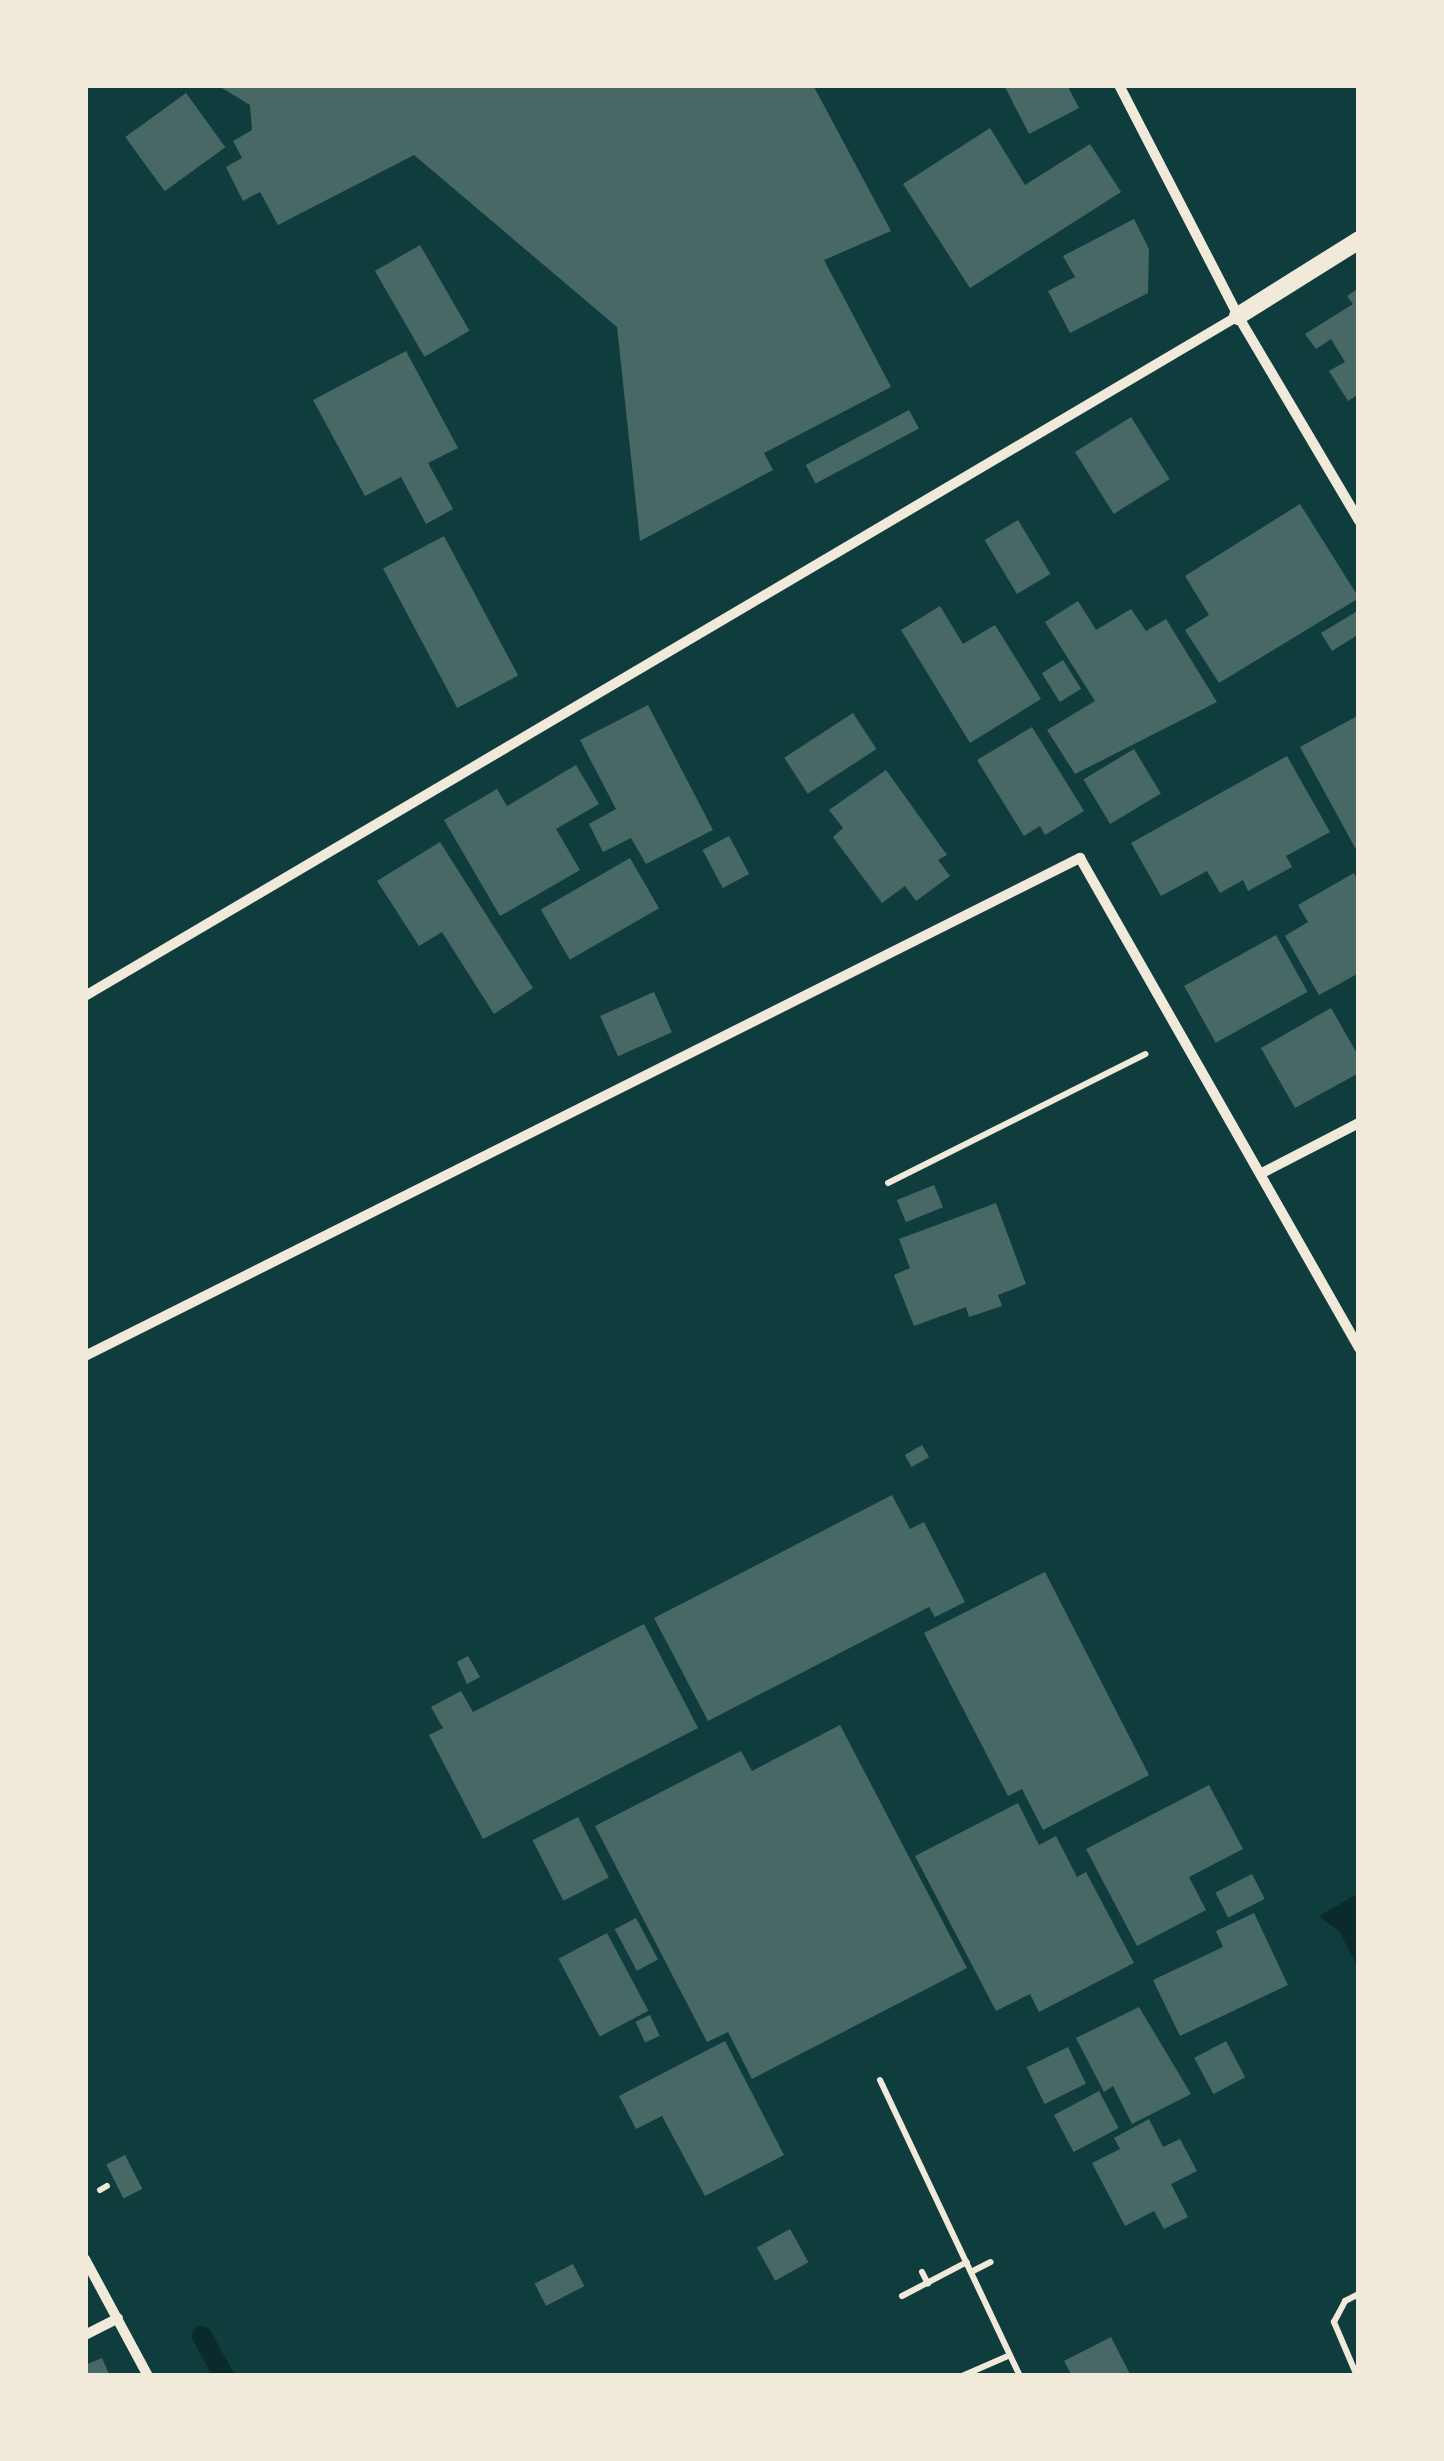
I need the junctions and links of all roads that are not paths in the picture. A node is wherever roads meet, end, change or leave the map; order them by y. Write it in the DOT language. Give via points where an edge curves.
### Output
graph roads {
  1 [pos="1118,85"];
  2 [pos="1359,240"];
  3 [pos="1238,316"];
  4 [pos="1359,521"];
  5 [pos="85,996"];
  6 [pos="1359,1124"];
  7 [pos="1262,1174"];
  8 [pos="1359,1348"];
  9 [pos="85,1356"];
  10 [pos="85,2259"];
  11 [pos="118,2318"];
  12 [pos="85,2334"];
  13 [pos="148,2376"];
  1 -- 3 [label="street"];
  2 -- 3 [label="street"];
  3 -- 4 [label="street"];
  3 -- 5 [label="street"];
  6 -- 7 [label="street"];
  7 -- 8 [label="street"];
  7 -- 9 [label="street" via="1080,858"];
  10 -- 11 [label="street"];
  11 -- 12 [label="street"];
  11 -- 13 [label="street"];
}
